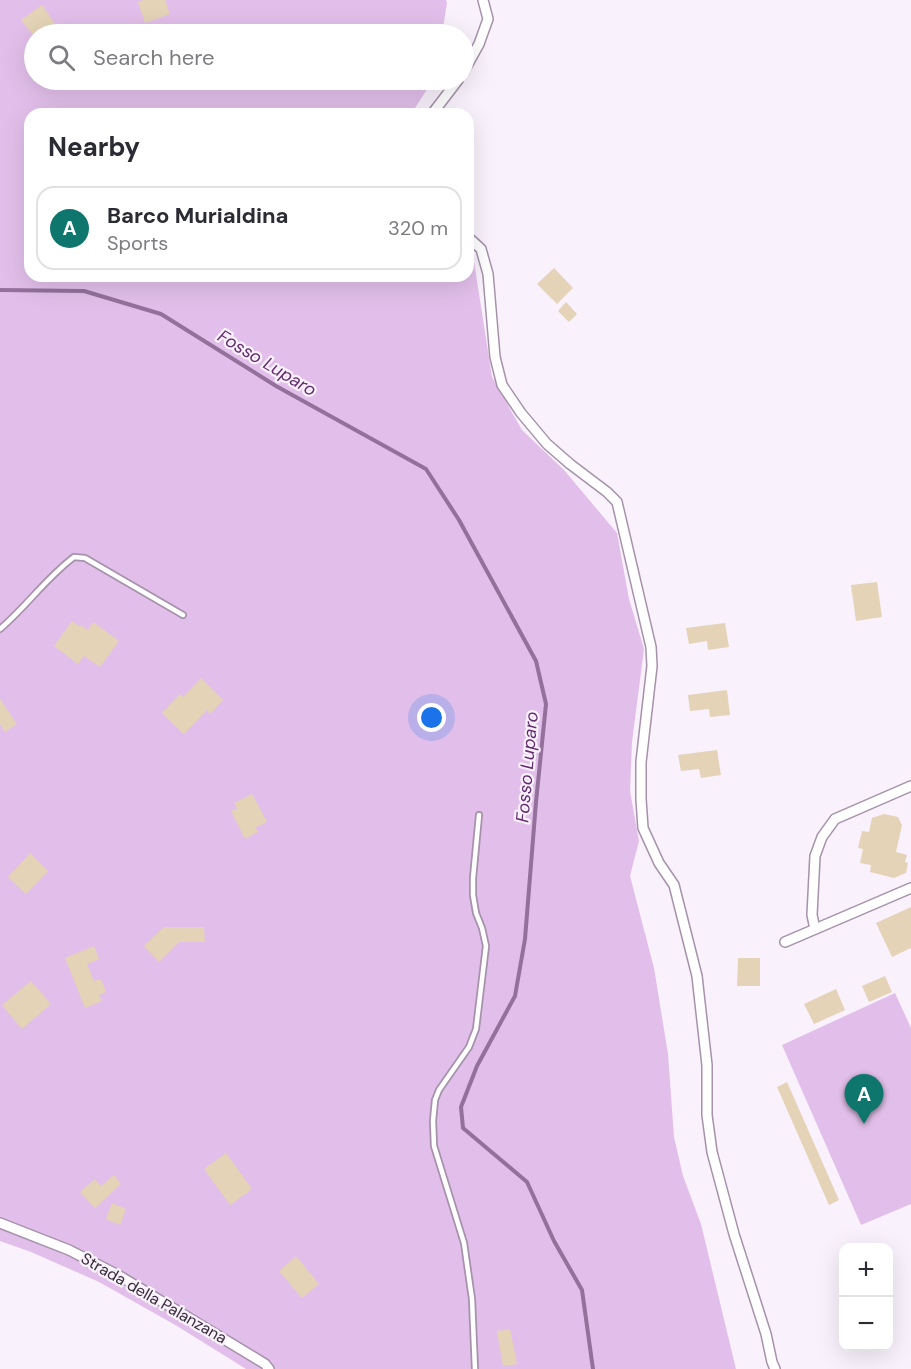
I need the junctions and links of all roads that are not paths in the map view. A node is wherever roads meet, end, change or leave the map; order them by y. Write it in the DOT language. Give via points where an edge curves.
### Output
graph roads {
  1 [pos="483,0"];
  2 [pos="474,53"];
  3 [pos="450,90"];
  4 [pos="437,108"];
  5 [pos="474,242"];
  6 [pos="183,615"];
  7 [pos="0,629"];
  8 [pos="911,786"];
  9 [pos="479,815"];
  10 [pos="911,888"];
  11 [pos="815,929"];
  12 [pos="785,942"];
  13 [pos="0,1223"];
  14 [pos="773,1366"];
  15 [pos="269,1369"];
  16 [pos="475,1369"];
  1 -- 2 [label="street" via="488,19"];
  3 -- 4 [label="street"];
  5 -- 14 [label="street" via="482,249 488,274 495,357 502,385 547,444 617,502 651,647 641,762 643,828 674,885 696,976 712,1152"];
  6 -- 7 [label="lane" via="85,558 74,557"];
  8 -- 11 [label="street" via="835,819 822,837 815,856"];
  9 -- 16 [label="lane" via="473,895 486,946 476,1029 469,1047 439,1090 433,1121 434,1146 464,1243 472,1299"];
  10 -- 11 [label="street"];
  11 -- 12 [label="street"];
  13 -- 15 [label="street, Strada della Palanzana" via="69,1250 118,1275"];
}
